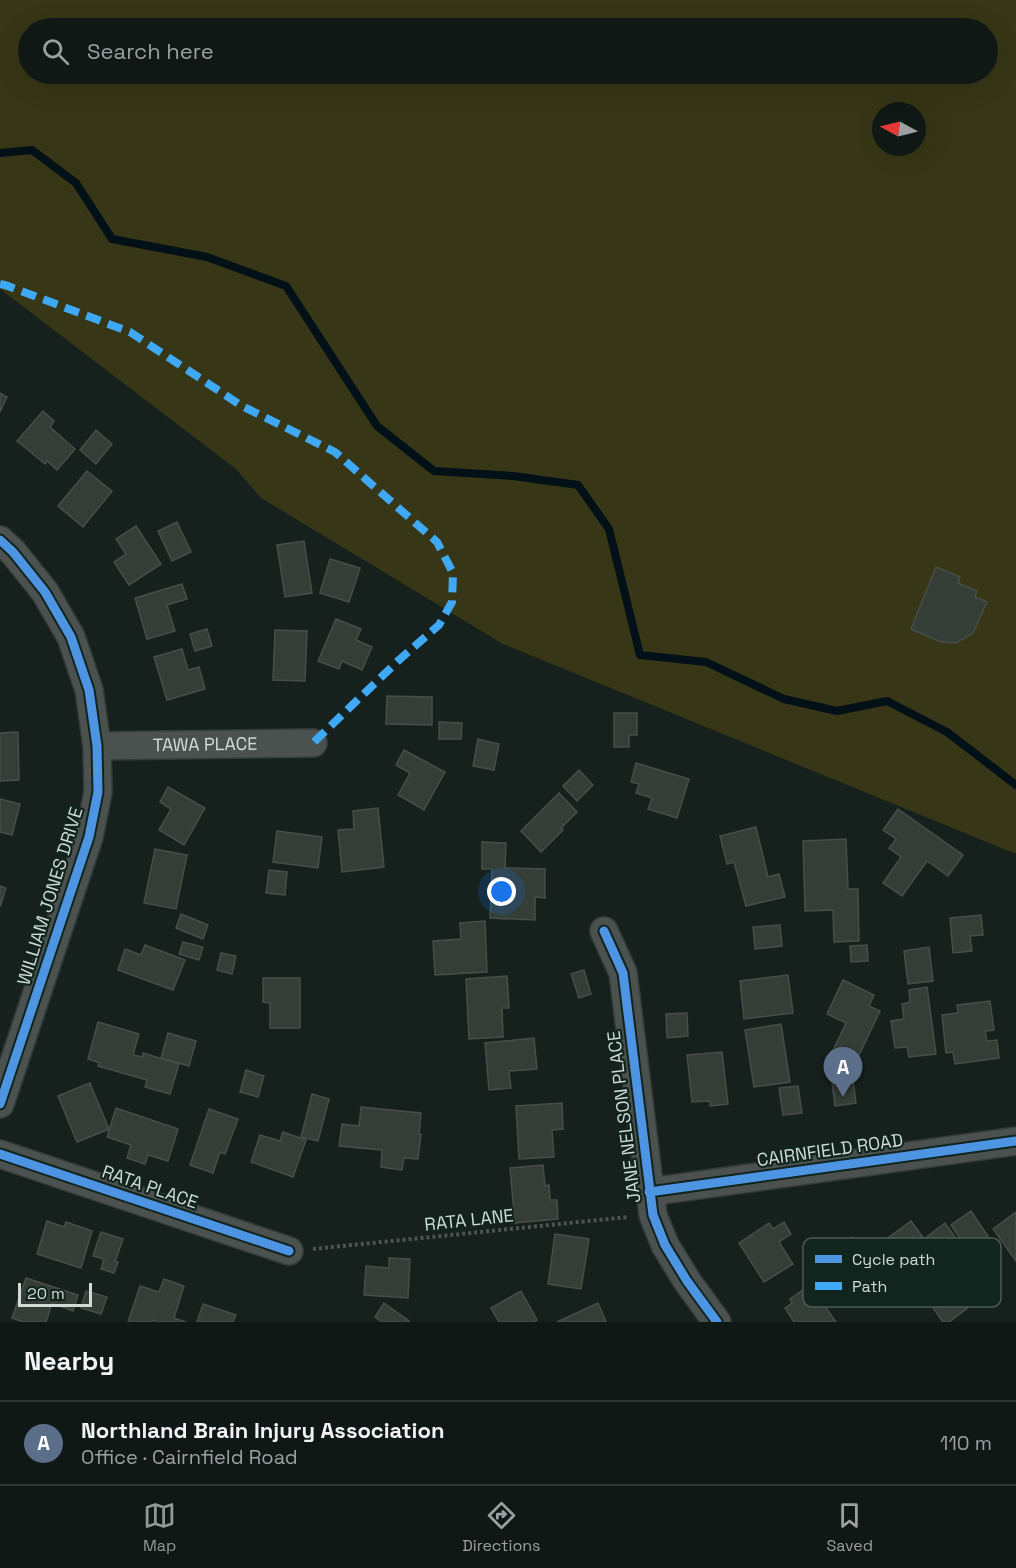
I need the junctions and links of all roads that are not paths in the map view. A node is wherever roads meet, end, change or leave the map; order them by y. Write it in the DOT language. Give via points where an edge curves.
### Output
graph roads {
  1 [pos="0,540"];
  2 [pos="313,743"];
  3 [pos="97,746"];
  4 [pos="604,931"];
  5 [pos="0,1104"];
  6 [pos="1016,1141"];
  7 [pos="0,1154"];
  8 [pos="651,1204"];
  9 [pos="289,1251"];
  10 [pos="717,1322"];
  1 -- 3 [label="street, WILLIAM JONES DRIVE" via="45,592 71,637 89,690"];
  2 -- 3 [label="street, TAWA PLACE"];
  3 -- 5 [label="street, WILLIAM JONES DRIVE" via="98,792 89,837"];
  4 -- 8 [label="street, JANE NELSON PLACE" via="623,973"];
  6 -- 8 [label="street, CAIRNFIELD ROAD"];
  7 -- 9 [label="street, RATA PLACE"];
  8 -- 10 [label="street, JANE NELSON PLACE" via="665,1245"];
}
